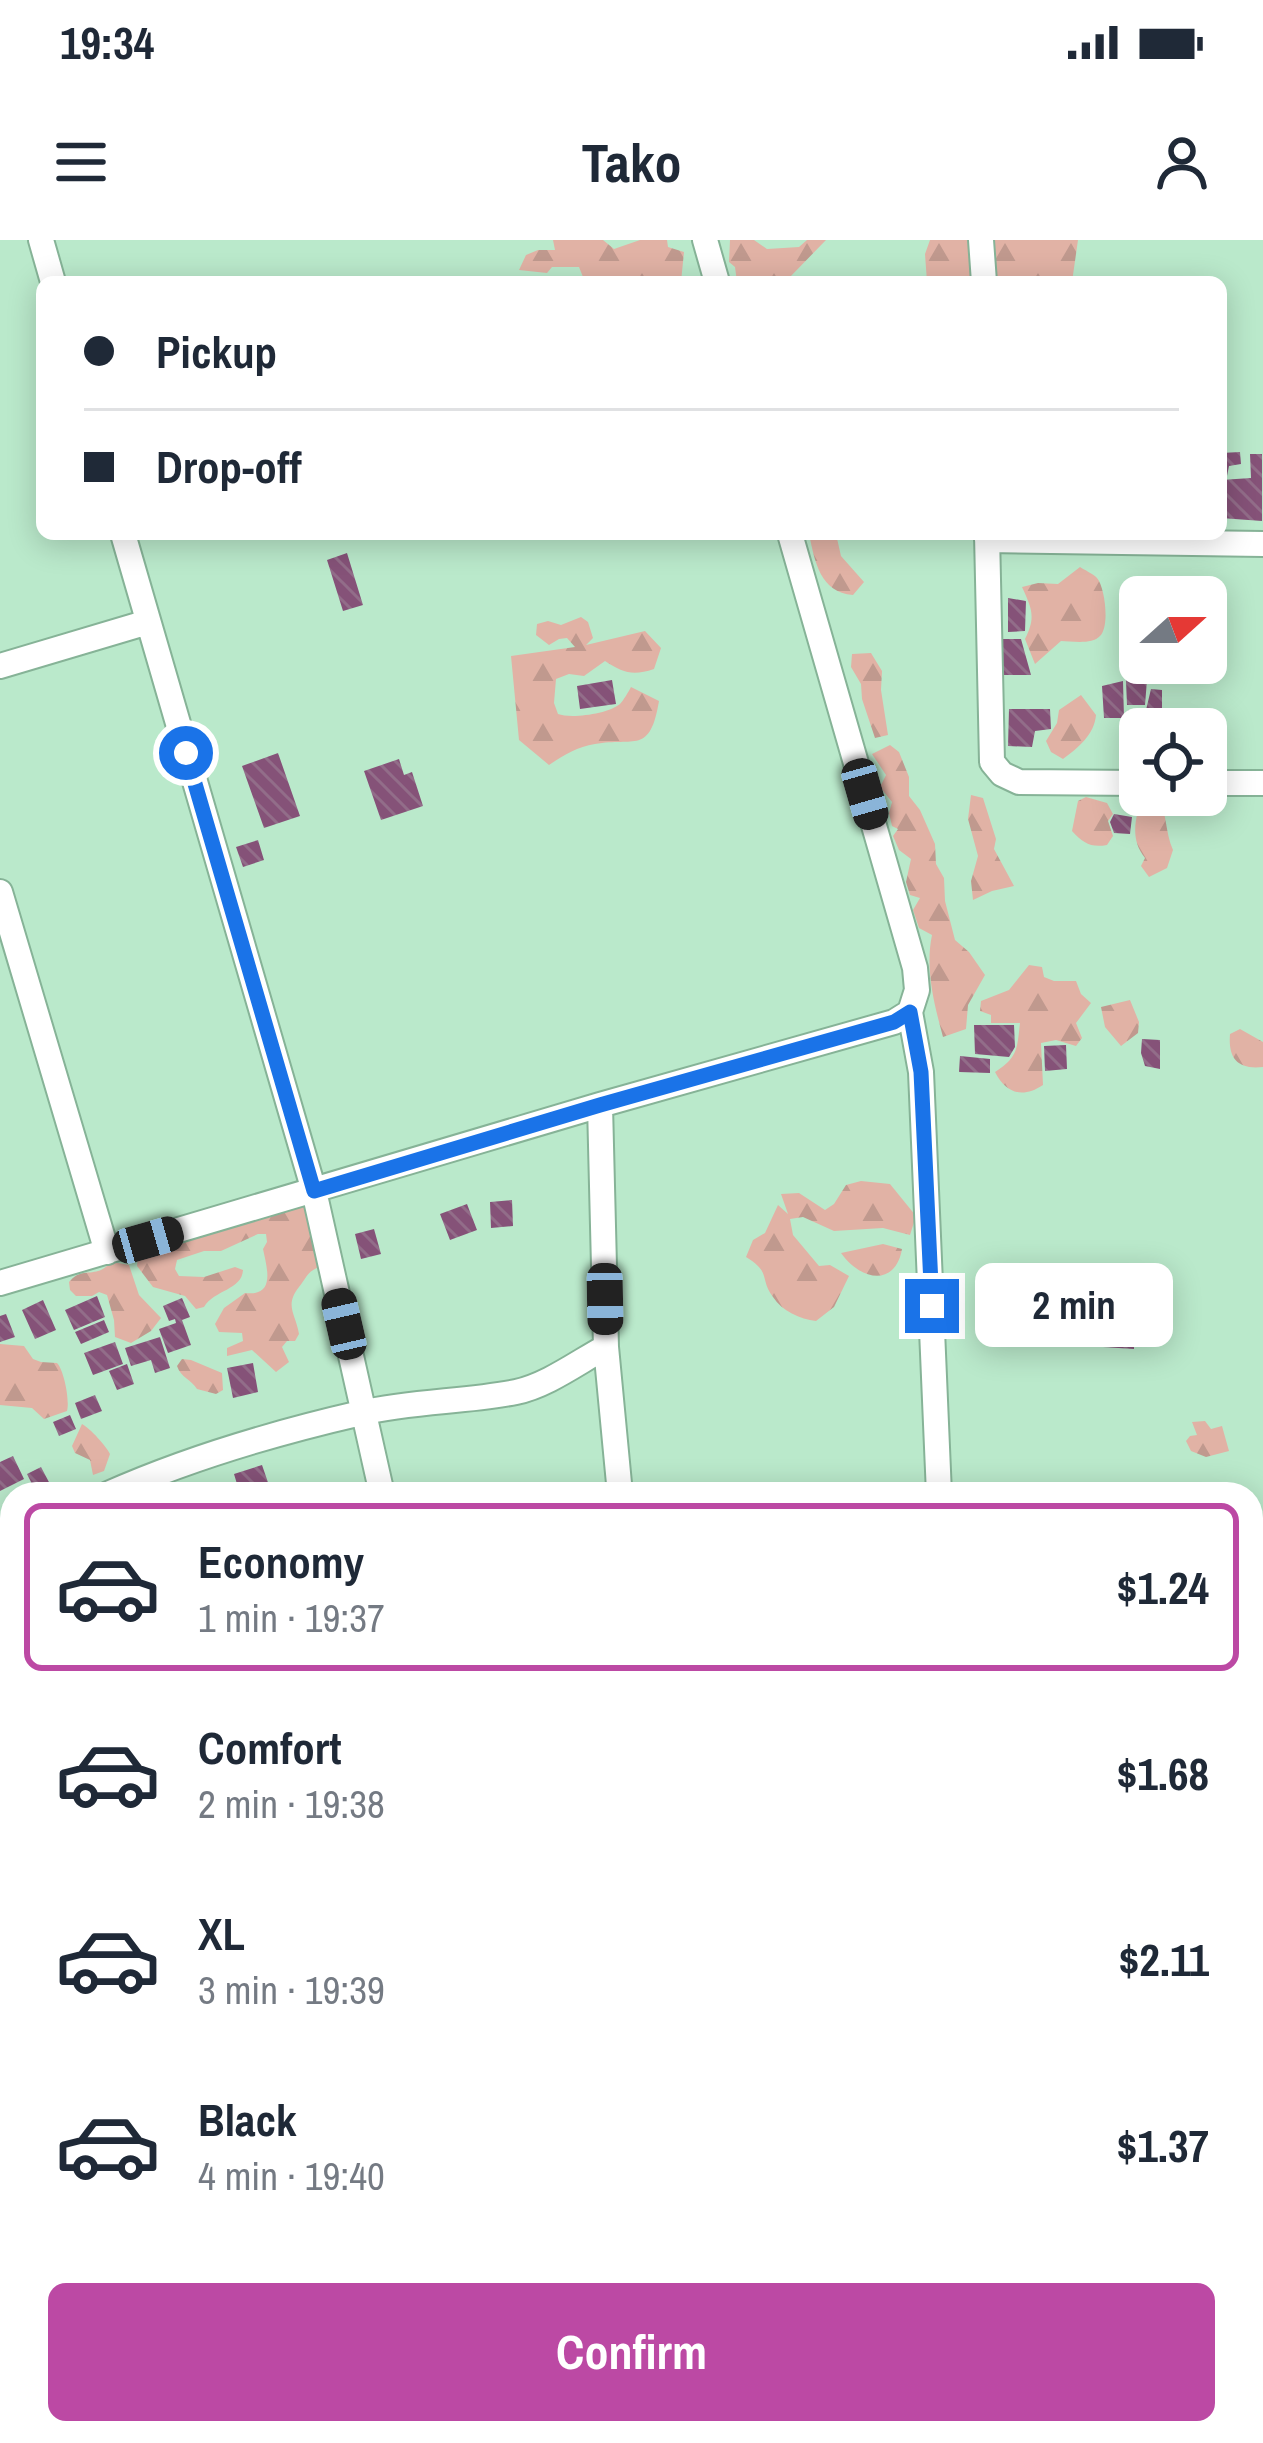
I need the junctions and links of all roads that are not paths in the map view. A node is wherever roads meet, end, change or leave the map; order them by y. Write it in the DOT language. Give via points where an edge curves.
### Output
graph roads {
  1 [pos="41,240"];
  2 [pos="705,240"];
  3 [pos="981,240"];
  4 [pos="51,276"];
  5 [pos="715,276"];
  6 [pos="984,276"];
  7 [pos="125,540"];
  8 [pos="792,540"];
  9 [pos="987,540"];
  10 [pos="1105,540"];
  11 [pos="1263,544"];
  12 [pos="148,622"];
  13 [pos="0,667"];
  14 [pos="1119,782"];
  15 [pos="1227,783"];
  16 [pos="1263,783"];
  17 [pos="0,892"];
  18 [pos="8,956"];
  19 [pos="910,1012"];
  20 [pos="600,1105"];
  21 [pos="314,1191"];
  22 [pos="107,1252"];
  23 [pos="0,1283"];
  24 [pos="606,1347"];
  25 [pos="365,1412"];
  26 [pos="134,1482"];
  27 [pos="380,1482"];
  28 [pos="619,1482"];
  29 [pos="938,1482"];
  1 -- 4 [label="street"];
  2 -- 5 [label="street"];
  3 -- 6 [label="street"];
  7 -- 12 [label="street"];
  8 -- 19 [label="street" via="915,968"];
  9 -- 14 [label="street" via="992,762 1019,782"];
  10 -- 11 [label="street"];
  12 -- 13 [label="street"];
  12 -- 21 [label="street"];
  15 -- 16 [label="street"];
  17 -- 18 [label="street"];
  18 -- 22 [label="street"];
  19 -- 20 [label="street"];
  19 -- 29 [label="street" via="921,1072"];
  20 -- 21 [label="street"];
  20 -- 24 [label="street"];
  21 -- 22 [label="street"];
  21 -- 25 [label="street"];
  22 -- 23 [label="street"];
  24 -- 25 [label="street" via="520,1391"];
  24 -- 28 [label="street"];
  25 -- 26 [label="street"];
  25 -- 27 [label="street"];
}
